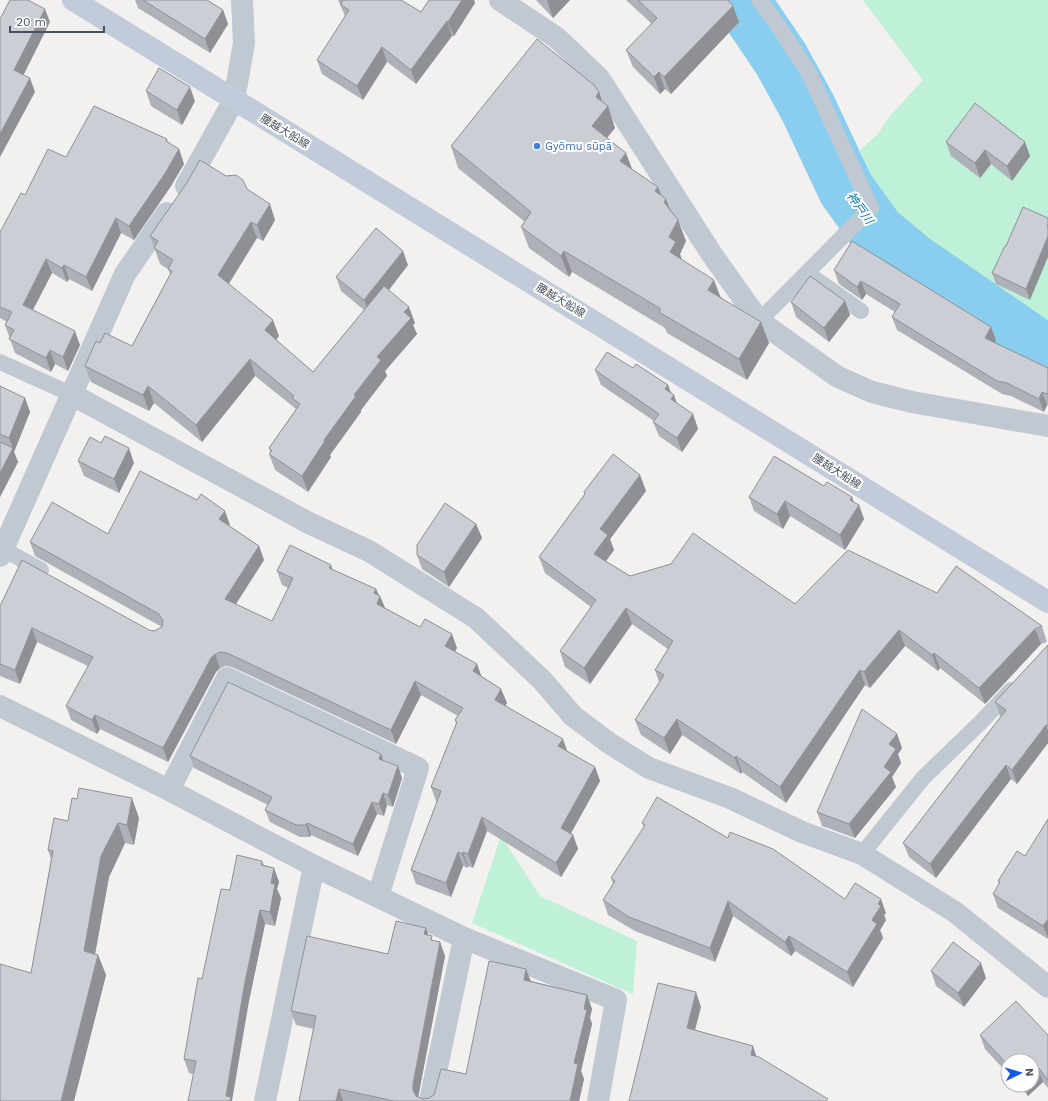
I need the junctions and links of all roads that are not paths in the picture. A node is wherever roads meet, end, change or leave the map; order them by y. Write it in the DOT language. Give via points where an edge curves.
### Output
graph roads {
  1 [pos="73,0"];
  2 [pos="242,0"];
  3 [pos="500,0"];
  4 [pos="759,0"];
  5 [pos="234,100"];
  6 [pos="807,273"];
  7 [pos="861,311"];
  8 [pos="759,321"];
  9 [pos="0,362"];
  10 [pos="71,394"];
  11 [pos="1048,426"];
  12 [pos="1,552"];
  13 [pos="57,579"];
  14 [pos="1048,602"];
  15 [pos="1022,678"];
  16 [pos="0,706"];
  17 [pos="169,790"];
  18 [pos="862,854"];
  19 [pos="314,866"];
  20 [pos="378,896"];
  21 [pos="464,938"];
  22 [pos="1048,987"];
  23 [pos="265,1101"];
  24 [pos="430,1101"];
  25 [pos="598,1101"];
  1 -- 5 [label="main road, 腰越大船線"];
  2 -- 5 [label="street" via="244,43"];
  3 -- 8 [label="street" via="557,38 599,78 711,252"];
  4 -- 6 [label="lane" via="810,73 871,208"];
  5 -- 10 [label="street" via="182,192 125,274"];
  5 -- 14 [label="main road, 腰越大船線"];
  6 -- 7 [label="lane"];
  6 -- 8 [label="lane"];
  8 -- 11 [label="street" via="838,377 872,392 912,402"];
  9 -- 10 [label="lane"];
  10 -- 12 [label="street"];
  10 -- 18 [label="street" via="309,523 369,550 476,618 542,680 573,716 649,768 730,798 802,832"];
  12 -- 13 [label="lane"];
  15 -- 18 [label="lane" via="923,778"];
  16 -- 17 [label="street"];
  17 -- 19 [label="street"];
  17 -- 20 [label="street" via="227,678 418,768"];
  18 -- 22 [label="street" via="955,912"];
  19 -- 20 [label="street"];
  19 -- 23 [label="street"];
  20 -- 21 [label="street"];
  21 -- 24 [label="street"];
  21 -- 25 [label="street" via="616,1000"];
}
